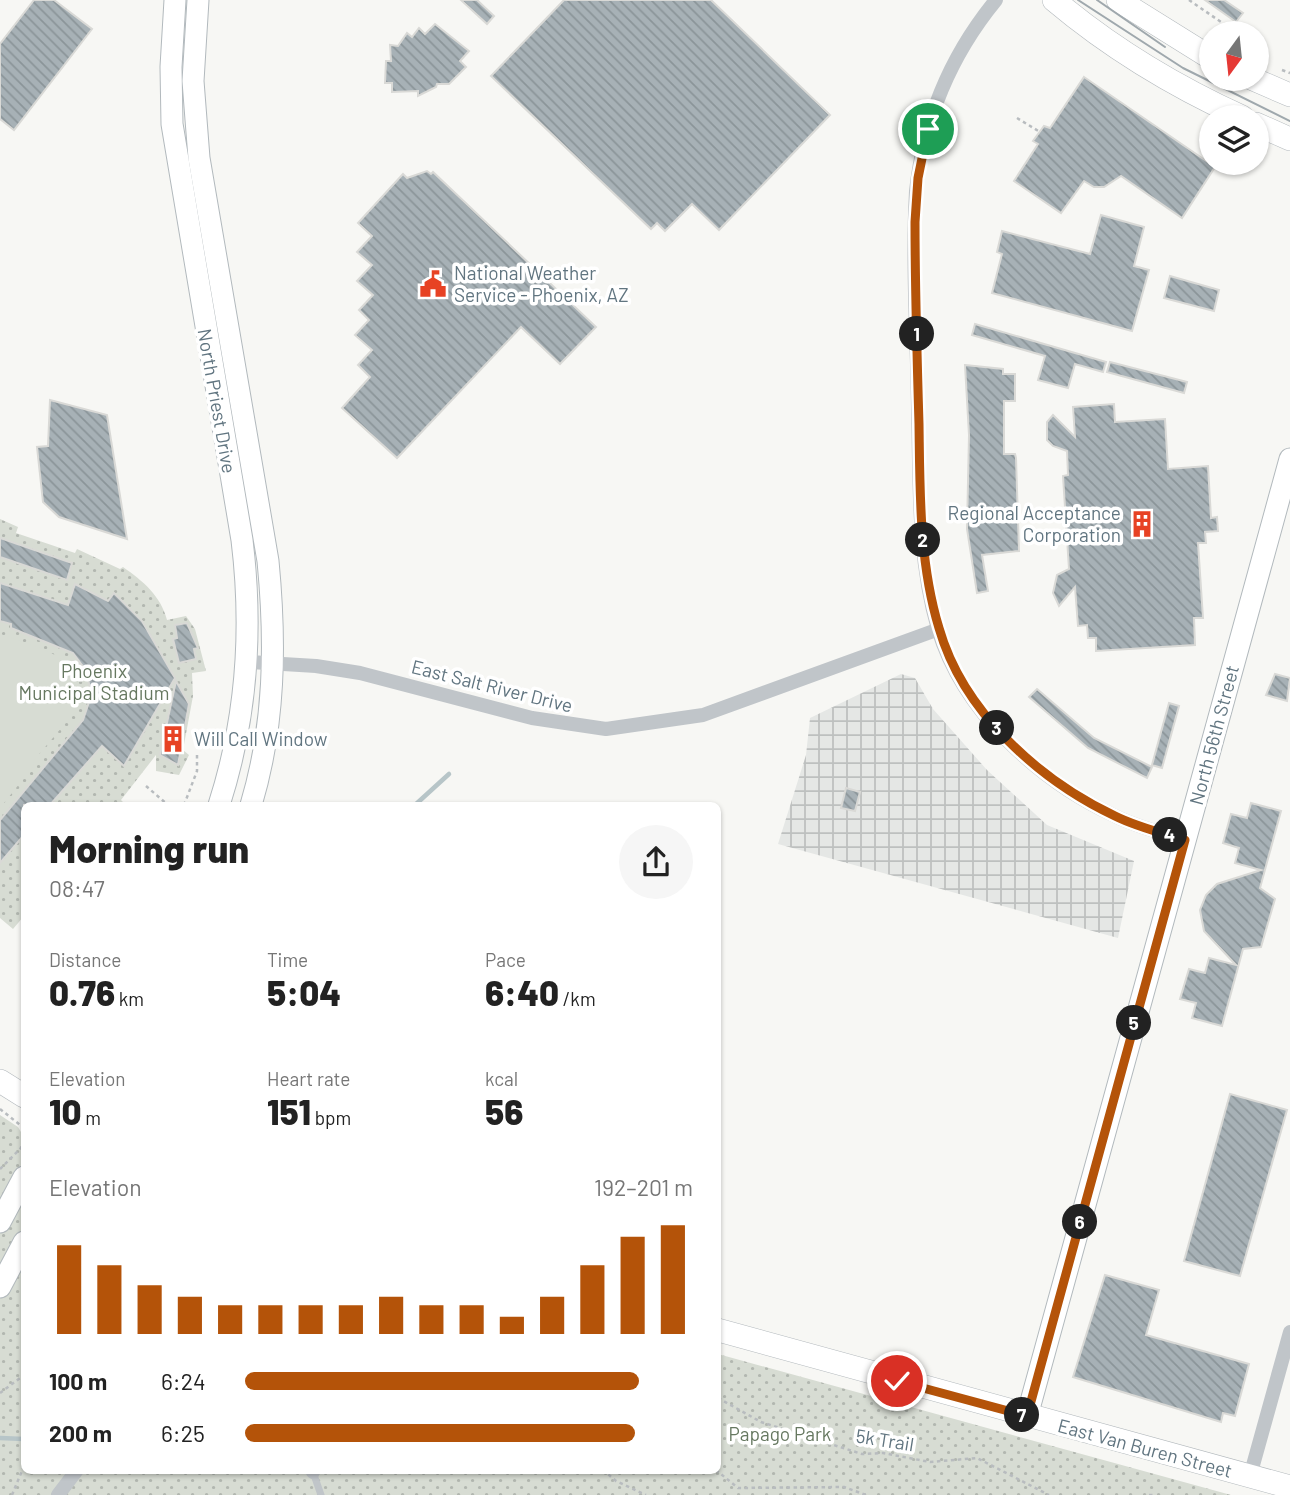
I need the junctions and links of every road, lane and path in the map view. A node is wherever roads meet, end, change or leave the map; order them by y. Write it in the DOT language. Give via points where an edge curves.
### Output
graph roads {
  1 [pos="175,0"];
  2 [pos="198,0"];
  3 [pos="996,0"];
  4 [pos="1054,0"];
  5 [pos="1118,0"];
  6 [pos="1189,0"];
  7 [pos="1220,21"];
  8 [pos="1199,51"];
  9 [pos="1281,70"];
  10 [pos="1290,74"];
  11 [pos="1269,78"];
  12 [pos="1290,95"];
  13 [pos="1217,105"];
  14 [pos="1017,118"];
  15 [pos="1269,130"];
  16 [pos="1040,132"];
  17 [pos="1290,139"];
  18 [pos="1290,459"];
  19 [pos="939,629"];
  20 [pos="247,662"];
  21 [pos="274,664"];
  22 [pos="197,752"];
  23 [pos="146,786"];
  24 [pos="165,802"];
  25 [pos="185,802"];
  26 [pos="219,802"];
  27 [pos="252,802"];
  28 [pos="1185,840"];
  29 [pos="0,1081"];
  30 [pos="21,1094"];
  31 [pos="0,1109"];
  32 [pos="21,1126"];
  33 [pos="21,1148"];
  34 [pos="0,1169"];
  35 [pos="21,1183"];
  36 [pos="0,1222"];
  37 [pos="21,1248"];
  38 [pos="0,1287"];
  39 [pos="721,1331"];
  40 [pos="1290,1333"];
  41 [pos="21,1378"];
  42 [pos="0,1393"];
  43 [pos="721,1400"];
  44 [pos="1027,1416"];
  45 [pos="21,1473"];
  46 [pos="74,1474"];
  47 [pos="314,1474"];
  48 [pos="607,1474"];
  49 [pos="721,1474"];
  50 [pos="1250,1476"];
  51 [pos="1290,1487"];
  52 [pos="12,1495"];
  53 [pos="58,1495"];
  54 [pos="321,1495"];
  55 [pos="646,1495"];
  56 [pos="866,1495"];
  57 [pos="1049,1495"];
  58 [pos="1149,1495"];
  59 [pos="1154,1495"];
  1 -- 20 [label="main road, North Priest Drive" via="172,124 242,540"];
  2 -- 21 [label="main road, North Priest Drive" via="193,81 197,137 268,561"];
  3 -- 19 [label="street" via="943,81 925,139 916,191 920,518"];
  4 -- 13 [label="main road" via="1137,61"];
  5 -- 8 [label="main road"];
  6 -- 7 [label="path"];
  9 -- 10 [label="path"];
  11 -- 12 [label="main road"];
  14 -- 16 [label="path"];
  15 -- 17 [label="main road"];
  18 -- 28 [label="main road, North 56th Street"];
  19 -- 21 [label="street, East Salt River Drive" via="704,715 606,729 532,718 360,673"];
  19 -- 28 [label="street" via="972,695 1017,750 1116,817"];
  20 -- 21 [label="street, East Salt River Drive"];
  20 -- 26 [label="main road, North Priest Drive" via="233,754"];
  21 -- 27 [label="main road, North Priest Drive"];
  22 -- 25 [label="path" via="197,771"];
  23 -- 24 [label="path"];
  28 -- 44 [label="main road, North 56th Street"];
  29 -- 30 [label="main road"];
  31 -- 32 [label="path"];
  33 -- 34 [label="path"];
  35 -- 36 [label="main road"];
  37 -- 38 [label="main road"];
  39 -- 44 [label="main road, East Van Buren Street"];
  40 -- 50 [label="street"];
  41 -- 42 [label="path"];
  43 -- 57 [label="path, 5k Trail" via="761,1423 862,1454 930,1462 977,1458"];
  44 -- 50 [label="main road, East Van Buren Street"];
  45 -- 52 [label="path"];
  46 -- 53 [label="street"];
  47 -- 54 [label="lane"];
  48 -- 55 [label="path"];
  49 -- 56 [label="path" via="738,1488 845,1488"];
  50 -- 51 [label="main road, East Van Buren Street"];
  58 -- 59 [label="path"];
}
